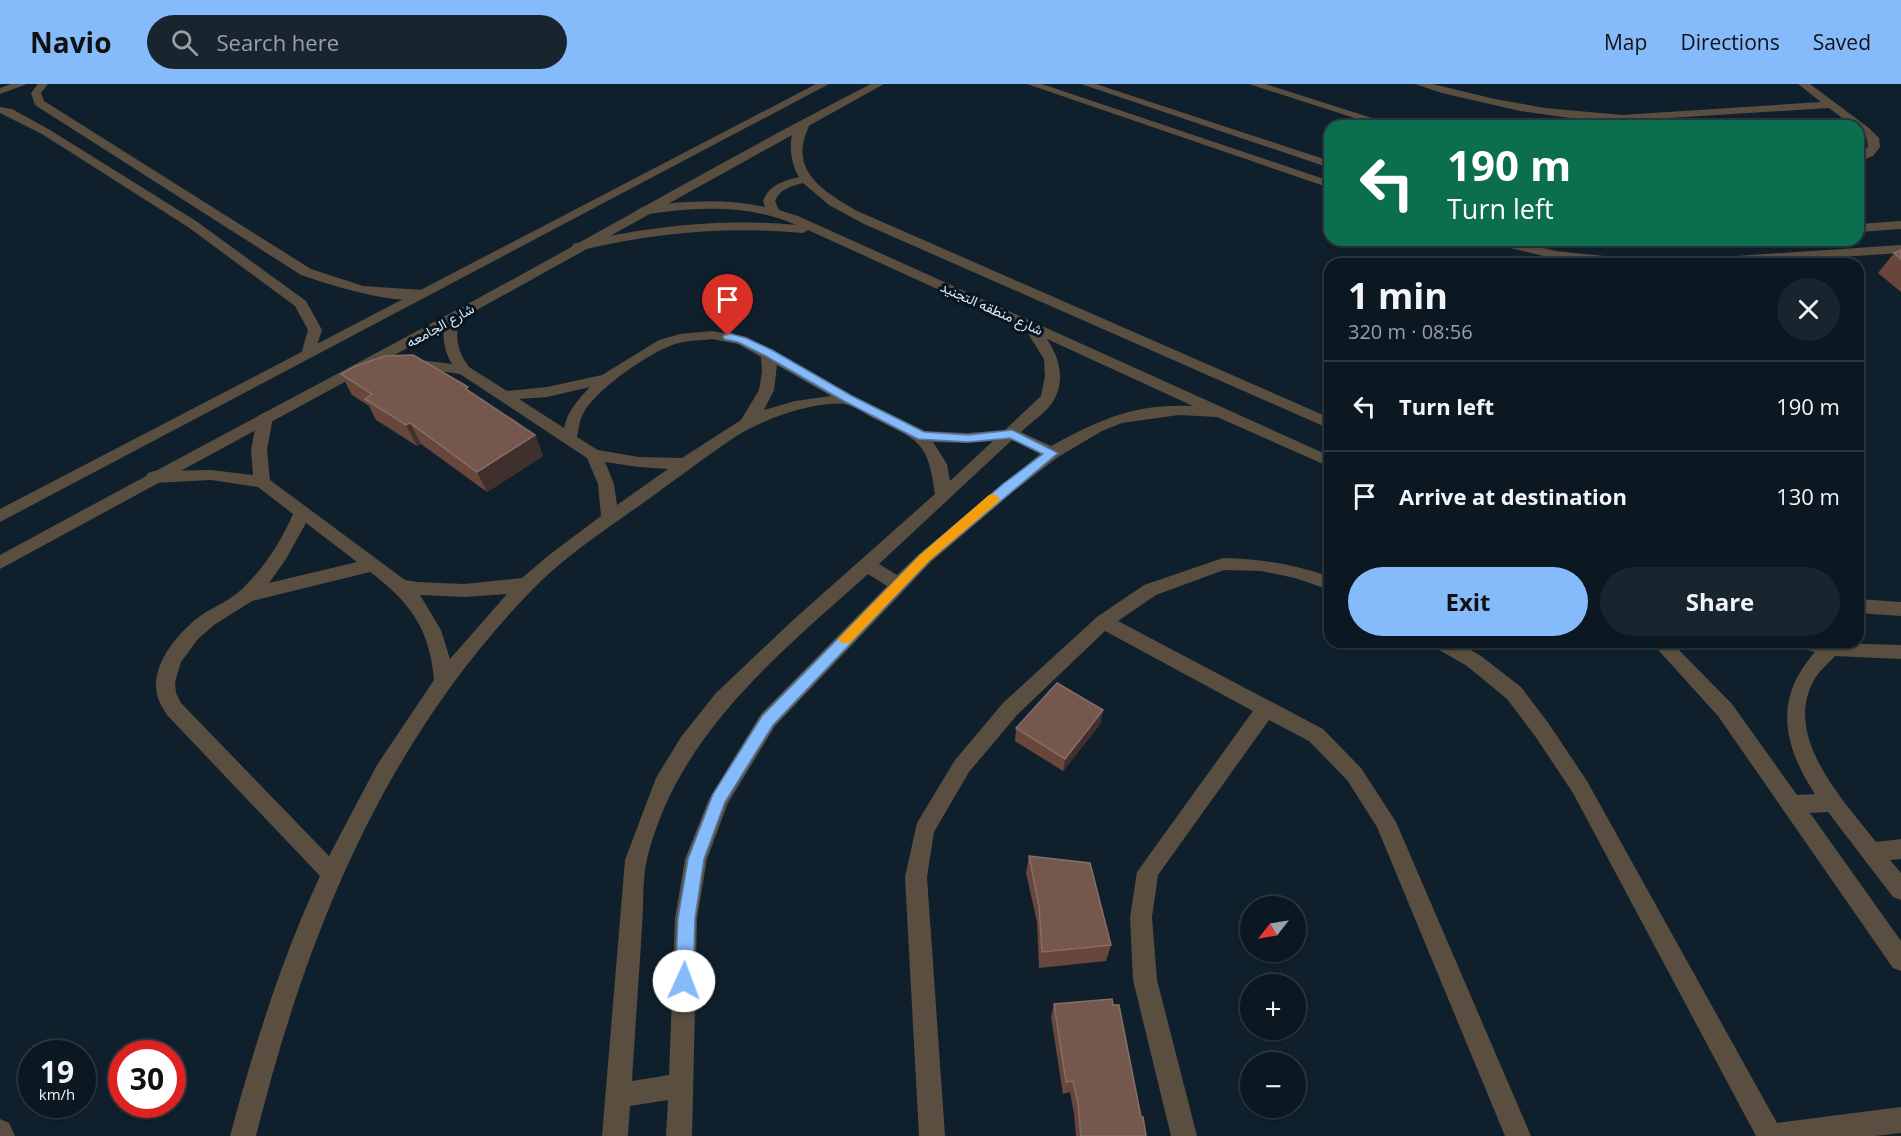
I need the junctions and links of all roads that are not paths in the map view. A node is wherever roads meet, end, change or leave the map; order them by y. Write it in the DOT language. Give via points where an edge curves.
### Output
graph roads {
  1 [pos="22,84"];
  2 [pos="44,84"];
  3 [pos="825,84"];
  4 [pos="879,84"];
  5 [pos="1032,84"];
  6 [pos="1086,84"];
  7 [pos="1254,84"];
  8 [pos="1420,84"];
  9 [pos="1803,84"];
  10 [pos="0,92"];
  11 [pos="1832,105"];
  12 [pos="0,110"];
  13 [pos="1371,120"];
  14 [pos="1852,120"];
  15 [pos="805,122"];
  16 [pos="1864,129"];
  17 [pos="1270,145"];
  18 [pos="1864,156"];
  19 [pos="1253,159"];
  20 [pos="1324,163"];
  21 [pos="806,179"];
  22 [pos="1324,183"];
  23 [pos="642,211"];
  24 [pos="773,212"];
  25 [pos="1901,225"];
  26 [pos="1864,228"];
  27 [pos="824,232"];
  28 [pos="1519,246"];
  29 [pos="1556,246"];
  30 [pos="1798,246"];
  31 [pos="576,248"];
  32 [pos="1901,249"];
  33 [pos="1556,255"];
  34 [pos="1809,255"];
  35 [pos="1576,258"];
  36 [pos="1765,258"];
  37 [pos="423,294"];
  38 [pos="452,318"];
  39 [pos="1029,325"];
  40 [pos="768,353"];
  41 [pos="308,354"];
  42 [pos="371,362"];
  43 [pos="464,370"];
  44 [pos="608,377"];
  45 [pos="505,396"];
  46 [pos="848,399"];
  47 [pos="1218,412"];
  48 [pos="265,417"];
  49 [pos="1324,421"];
  50 [pos="746,423"];
  51 [pos="1012,434"];
  52 [pos="922,436"];
  53 [pos="569,438"];
  54 [pos="1052,453"];
  55 [pos="594,454"];
  56 [pos="1324,459"];
  57 [pos="687,464"];
  58 [pos="154,477"];
  59 [pos="262,482"];
  60 [pos="944,496"];
  61 [pos="302,512"];
  62 [pos="0,516"];
  63 [pos="610,519"];
  64 [pos="0,563"];
  65 [pos="373,565"];
  66 [pos="868,565"];
  67 [pos="1324,582"];
  68 [pos="527,584"];
  69 [pos="899,585"];
  70 [pos="401,586"];
  71 [pos="248,595"];
  72 [pos="1864,606"];
  73 [pos="1901,609"];
  74 [pos="1103,622"];
  75 [pos="1451,648"];
  76 [pos="1666,648"];
  77 [pos="1830,648"];
  78 [pos="1901,652"];
  79 [pos="444,683"];
  80 [pos="1266,709"];
  81 [pos="1832,802"];
  82 [pos="1793,805"];
  83 [pos="1901,849"];
  84 [pos="1871,852"];
  85 [pos="331,873"];
  86 [pos="1901,890"];
  87 [pos="1901,960"];
  88 [pos="680,1086"];
  89 [pos="618,1095"];
  90 [pos="1901,1120"];
  91 [pos="243,1136"];
  92 [pos="615,1136"];
  93 [pos="679,1136"];
  94 [pos="932,1136"];
  95 [pos="1184,1136"];
  96 [pos="1518,1136"];
  97 [pos="1770,1136"];
  98 [pos="1776,1136"];
  1 -- 10 [label="street"];
  2 -- 37 [label="street" via="36,93 39,103 306,272 345,288 386,295"];
  3 -- 37 [label="street"];
  4 -- 15 [label="street, شارع الجامعه"];
  5 -- 19 [label="street"];
  6 -- 17 [label="street"];
  7 -- 13 [label="street"];
  8 -- 11 [label="street" via="1496,104 1591,117"];
  9 -- 11 [label="street"];
  11 -- 14 [label="street"];
  12 -- 41 [label="street" via="46,132 192,224 301,304 315,330"];
  15 -- 21 [label="street, شارع منطقه التجنيد" via="795,144 795,156"];
  15 -- 23 [label="street, شارع الجامعه"];
  16 -- 18 [label="street" via="1873,138 1874,147"];
  17 -- 19 [label="street"];
  17 -- 20 [label="street"];
  19 -- 22 [label="street"];
  21 -- 24 [label="street" via="785,184 773,192 769,201"];
  21 -- 49 [label="street, شارع منطقه التجنيد" via="843,209"];
  23 -- 24 [label="street, شارع منطقه التجنيد" via="710,204"];
  23 -- 31 [label="street, شارع الجامعه"];
  24 -- 27 [label="street, شارع منطقه التجنيد"];
  25 -- 26 [label="street"];
  27 -- 31 [label="street" via="702,226"];
  27 -- 39 [label="street, شارع منطقه التجنيد"];
  28 -- 33 [label="street"];
  29 -- 33 [label="street"];
  30 -- 34 [label="street"];
  31 -- 38 [label="street, شارع الجامعه"];
  32 -- 34 [label="street"];
  33 -- 35 [label="street"];
  34 -- 36 [label="street"];
  37 -- 41 [label="street"];
  38 -- 42 [label="street, شارع الجامعه"];
  38 -- 43 [label="street" via="449,345"];
  39 -- 47 [label="street, شارع منطقه التجنيد"];
  39 -- 51 [label="street" via="1054,363 1053,381 1048,398"];
  40 -- 44 [label="street" via="728,336 696,335 664,343"];
  40 -- 46 [label="street"];
  40 -- 50 [label="street" via="768,387"];
  41 -- 62 [label="street"];
  42 -- 43 [label="street" via="420,362"];
  42 -- 48 [label="street, شارع الجامعه"];
  43 -- 45 [label="street"];
  44 -- 45 [label="street" via="568,388"];
  44 -- 53 [label="street" via="580,406"];
  45 -- 53 [label="street"];
  46 -- 50 [label="street" via="786,409"];
  46 -- 52 [label="street"];
  47 -- 54 [label="street" via="1179,410 1119,418"];
  47 -- 56 [label="street, شارع منطقه التجنيد"];
  48 -- 58 [label="street, شارع الجامعه"];
  48 -- 59 [label="street" via="259,450"];
  50 -- 57 [label="street"];
  51 -- 52 [label="street" via="968,438"];
  51 -- 54 [label="street"];
  51 -- 60 [label="street"];
  52 -- 60 [label="street" via="939,464"];
  53 -- 55 [label="street"];
  54 -- 69 [label="street" via="991,501"];
  55 -- 57 [label="street" via="639,462"];
  55 -- 63 [label="street" via="606,484"];
  57 -- 63 [label="street"];
  58 -- 59 [label="street" via="212,475"];
  58 -- 64 [label="street, شارع الجامعه"];
  59 -- 61 [label="street"];
  60 -- 66 [label="street"];
  61 -- 65 [label="street"];
  61 -- 71 [label="street" via="283,552"];
  63 -- 68 [label="street"];
  65 -- 70 [label="street"];
  65 -- 71 [label="street"];
  66 -- 69 [label="street"];
  66 -- 89 [label="street" via="723,699 688,743 663,784 636,860"];
  67 -- 74 [label="street" via="1262,565 1223,564 1150,590"];
  68 -- 70 [label="street" via="475,591"];
  68 -- 79 [label="street" via="484,630"];
  69 -- 88 [label="street" via="768,720 719,799 696,859 686,918"];
  70 -- 79 [label="street" via="428,619 437,638"];
  71 -- 85 [label="street" via="187,639 173,657 166,676 166,694 174,709"];
  72 -- 73 [label="street"];
  74 -- 80 [label="street"];
  74 -- 94 [label="street" via="1010,709 962,766 924,830 916,877"];
  75 -- 97 [label="street" via="1514,693 1549,740 1586,797"];
  76 -- 82 [label="street" via="1725,710"];
  77 -- 78 [label="street"];
  77 -- 81 [label="street" via="1804,679 1796,709 1798,739 1808,766"];
  79 -- 85 [label="street" via="367,803"];
  80 -- 95 [label="street" via="1148,872 1141,917 1145,980"];
  80 -- 96 [label="street" via="1316,735 1354,774 1385,822"];
  81 -- 82 [label="street"];
  81 -- 84 [label="street"];
  82 -- 87 [label="street"];
  83 -- 84 [label="street"];
  84 -- 86 [label="street"];
  85 -- 91 [label="street" via="291,969 256,1077"];
  88 -- 89 [label="street"];
  88 -- 93 [label="street"];
  89 -- 92 [label="street"];
  90 -- 98 [label="street"];
}
